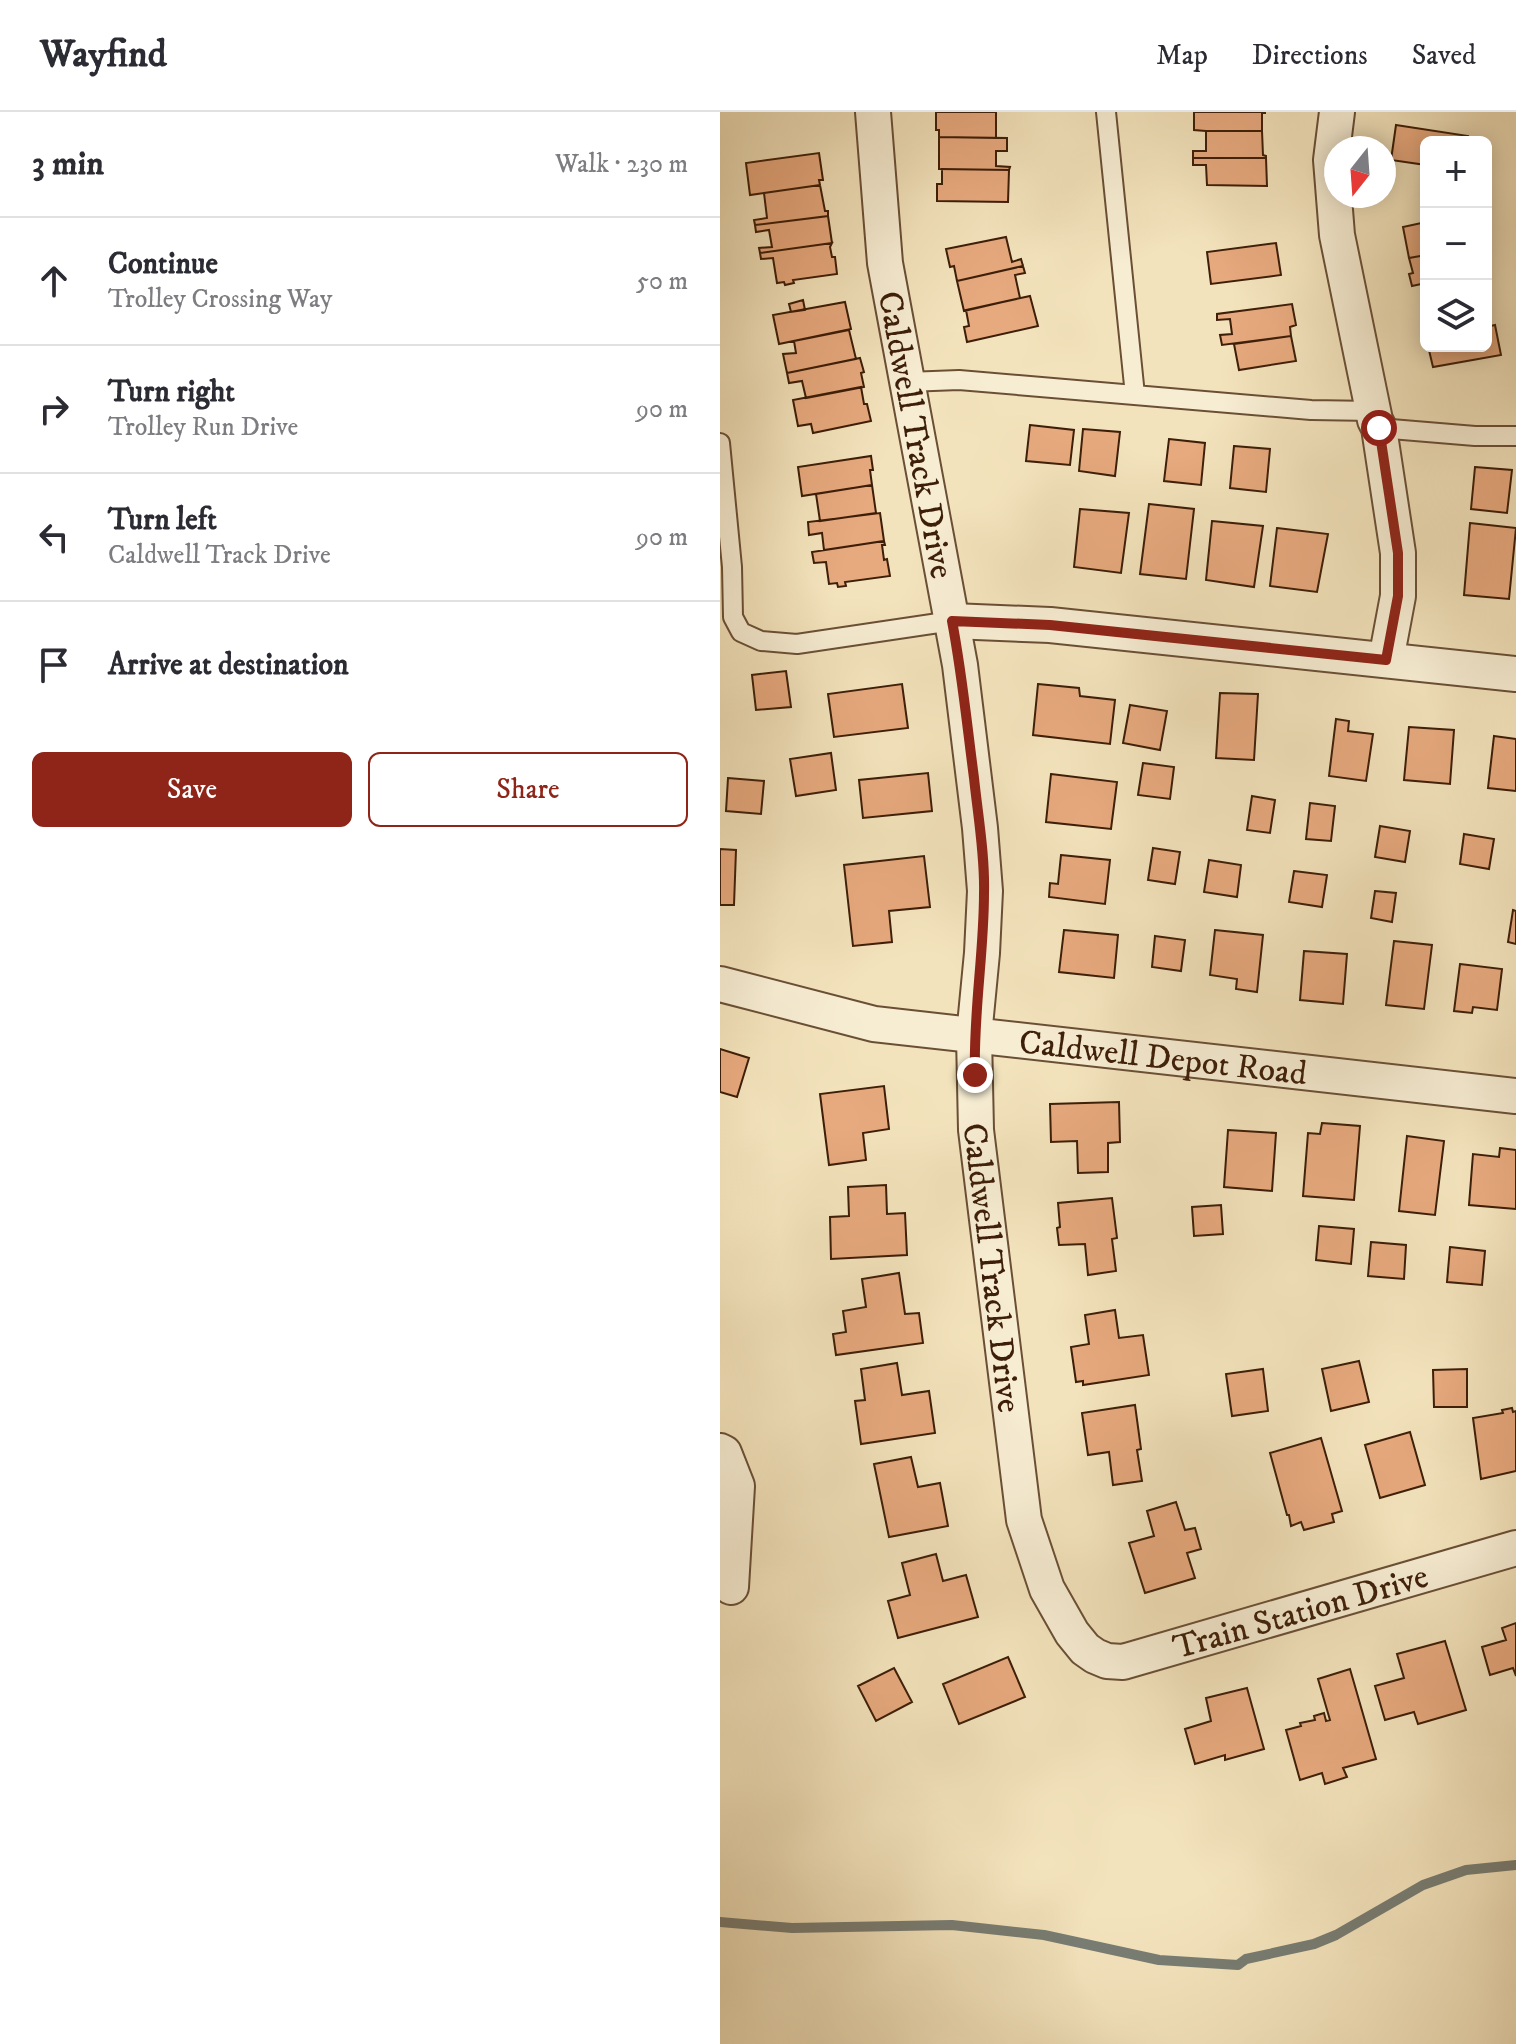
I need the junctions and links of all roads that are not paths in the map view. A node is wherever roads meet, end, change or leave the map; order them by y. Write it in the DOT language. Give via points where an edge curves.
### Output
graph roads {
  1 [pos="873,112"];
  2 [pos="1106,112"];
  3 [pos="1337,112"];
  4 [pos="907,382"];
  5 [pos="1135,395"];
  6 [pos="1376,420"];
  7 [pos="1516,436"];
  8 [pos="720,443"];
  9 [pos="952,621"];
  10 [pos="1386,660"];
  11 [pos="1516,674"];
  12 [pos="720,984"];
  13 [pos="974,1036"];
  14 [pos="1516,1096"];
  15 [pos="720,1451"];
  16 [pos="1516,1548"];
  17 [pos="731,1587"];
  18 [pos="1085,1649"];
  1 -- 4 [label="street, Caldwell Track Drive" via="885,263"];
  2 -- 5 [label="lane"];
  3 -- 6 [label="street" via="1331,160 1337,235"];
  4 -- 5 [label="lane" via="959,380"];
  4 -- 9 [label="street, Caldwell Track Drive"];
  5 -- 6 [label="lane"];
  6 -- 7 [label="lane" via="1475,436"];
  6 -- 10 [label="street" via="1398,553 1398,596"];
  8 -- 9 [label="lane" via="733,617 741,632 761,641 797,644"];
  9 -- 10 [label="street" via="1050,625"];
  9 -- 13 [label="street, Caldwell Track Drive" via="985,891"];
  10 -- 11 [label="street"];
  12 -- 13 [label="street, Caldwell Depot Road" via="874,1024"];
  13 -- 14 [label="street, Caldwell Depot Road"];
  13 -- 18 [label="street, Caldwell Track Drive" via="976,1130 1024,1520 1047,1589"];
  15 -- 17 [label="street" via="737,1486"];
  16 -- 18 [label="street, Train Station Drive" via="1123,1662 1107,1661"];
}
